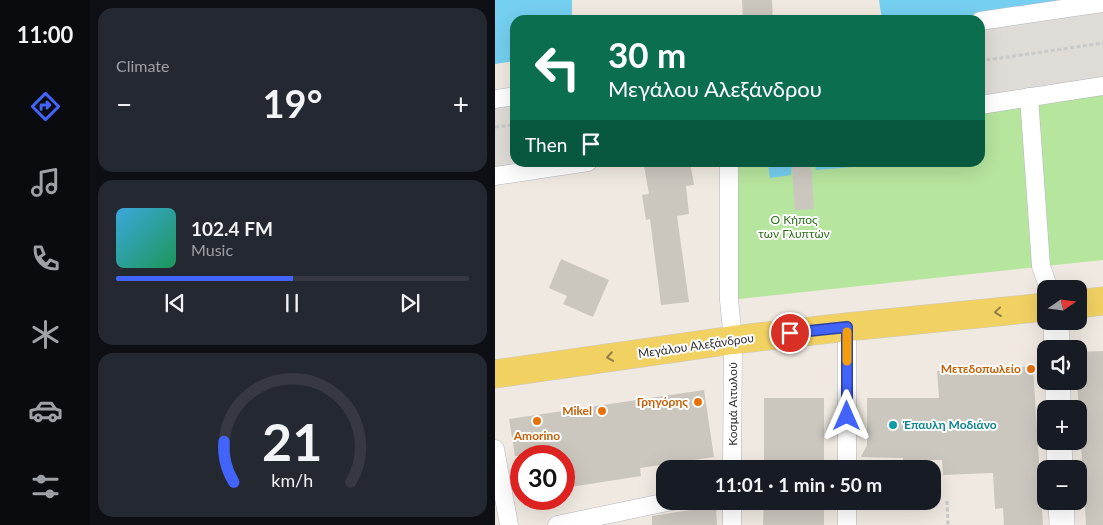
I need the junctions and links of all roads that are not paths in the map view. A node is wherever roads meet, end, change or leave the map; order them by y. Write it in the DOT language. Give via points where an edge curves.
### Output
graph roads {
  1 [pos="1103,3"];
  2 [pos="985,20"];
  3 [pos="1103,86"];
  4 [pos="510,97"];
  5 [pos="1029,97"];
  6 [pos="495,100"];
  7 [pos="985,103"];
  8 [pos="555,167"];
  9 [pos="729,167"];
  10 [pos="495,176"];
  11 [pos="1046,280"];
  12 [pos="1103,301"];
  13 [pos="1087,303"];
  14 [pos="1037,308"];
  15 [pos="847,327"];
  16 [pos="733,340"];
  17 [pos="495,374"];
  18 [pos="495,449"];
  19 [pos="732,460"];
  20 [pos="847,460"];
  21 [pos="656,504"];
  22 [pos="732,510"];
  23 [pos="847,510"];
  24 [pos="1061,510"];
  25 [pos="509,525"];
  26 [pos="557,525"];
  27 [pos="732,525"];
  28 [pos="847,525"];
  29 [pos="1062,525"];
  1 -- 2 [label="street"];
  3 -- 5 [label="street"];
  4 -- 6 [label="street"];
  5 -- 7 [label="street"];
  5 -- 11 [label="street" via="1041,266"];
  8 -- 10 [label="street"];
  9 -- 16 [label="street, Κοσμά Αιτωλού" via="729,300"];
  12 -- 13 [label="main road"];
  14 -- 15 [label="main road, Μεγάλου Αλεξάνδρου, one-way"];
  15 -- 16 [label="main road, Μεγάλου Αλεξάνδρου"];
  15 -- 20 [label="street"];
  16 -- 17 [label="main road, Μεγάλου Αλεξάνδρου, one-way"];
  16 -- 19 [label="street, Κοσμά Αιτωλού"];
  18 -- 25 [label="street"];
  21 -- 26 [label="street"];
  22 -- 27 [label="street"];
  23 -- 28 [label="street"];
  24 -- 29 [label="street"];
}
